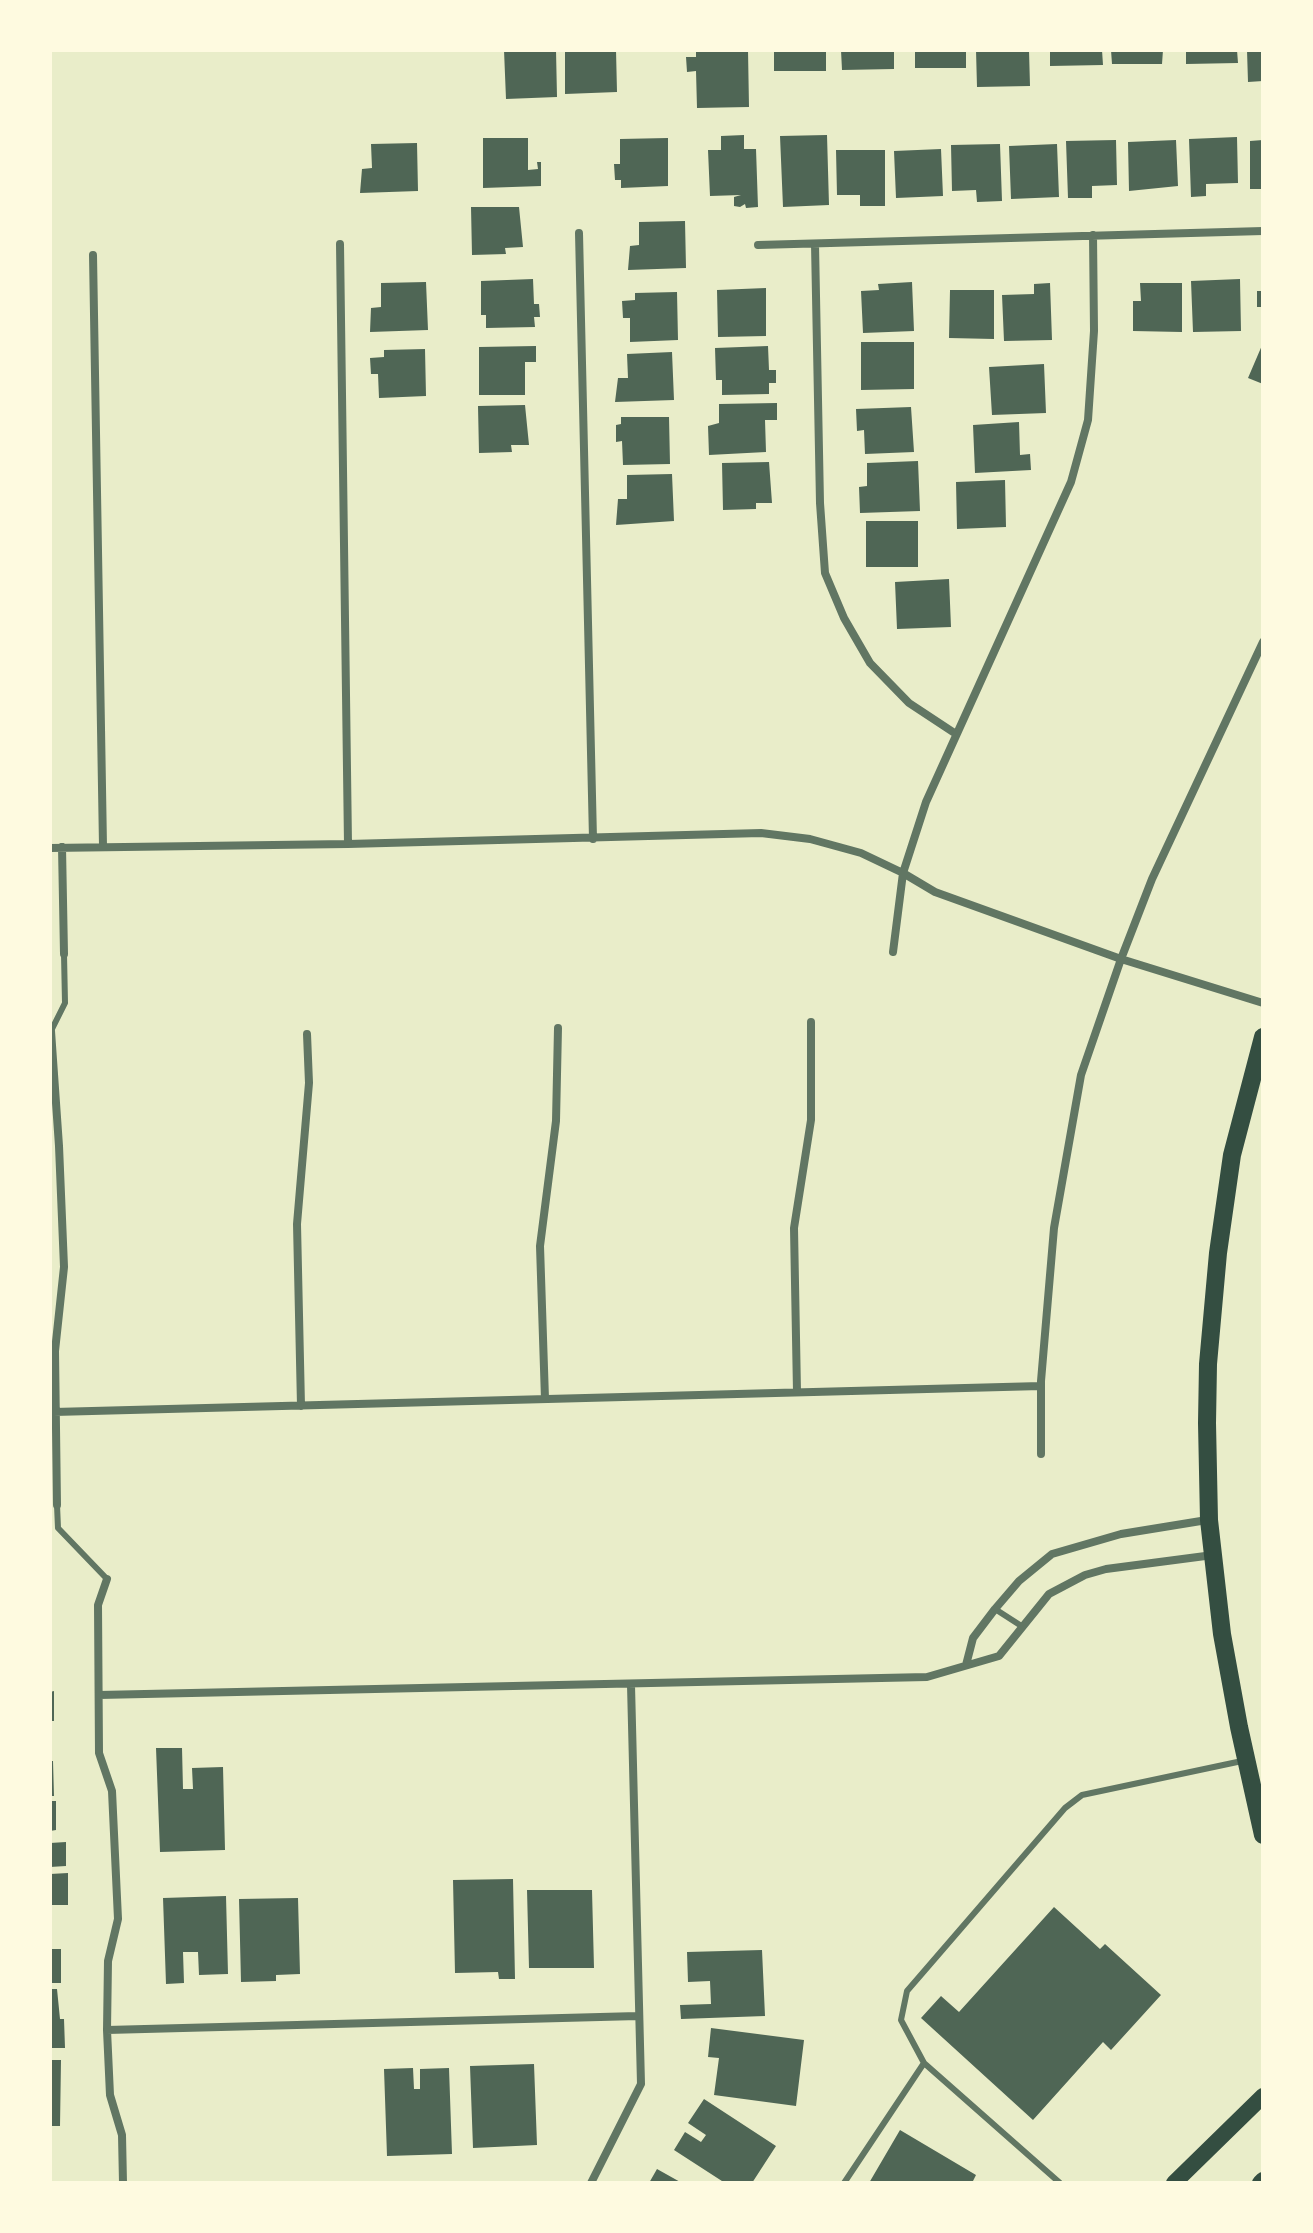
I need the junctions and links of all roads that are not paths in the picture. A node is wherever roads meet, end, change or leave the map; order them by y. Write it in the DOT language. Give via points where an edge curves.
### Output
graph roads {
  1 [pos="1263,231"];
  2 [pos="579,233"];
  3 [pos="1093,235"];
  4 [pos="340,244"];
  5 [pos="815,244"];
  6 [pos="758,245"];
  7 [pos="93,255"];
  8 [pos="1263,642"];
  9 [pos="956,734"];
  10 [pos="593,839"];
  11 [pos="348,844"];
  12 [pos="103,846"];
  13 [pos="62,847"];
  14 [pos="50,848"];
  15 [pos="903,873"];
  16 [pos="893,952"];
  17 [pos="64,954"];
  18 [pos="1121,959"];
  19 [pos="1263,1003"];
  20 [pos="811,1022"];
  21 [pos="558,1028"];
  22 [pos="51,1031"];
  23 [pos="307,1034"];
  24 [pos="1263,1037"];
  25 [pos="1041,1386"];
  26 [pos="797,1392"];
  27 [pos="545,1399"];
  28 [pos="301,1406"];
  29 [pos="54,1412"];
  30 [pos="1041,1454"];
  31 [pos="57,1505"];
  32 [pos="1209,1520"];
  33 [pos="1213,1555"];
  34 [pos="107,1579"];
  35 [pos="995,1609"];
  36 [pos="1023,1627"];
  37 [pos="966,1665"];
  38 [pos="631,1685"];
  39 [pos="99,1695"];
  40 [pos="1246,1760"];
  41 [pos="1263,1835"];
  42 [pos="638,2016"];
  43 [pos="107,2030"];
  44 [pos="924,2063"];
  45 [pos="1263,2096"];
  46 [pos="123,2183"];
  47 [pos="591,2183"];
  48 [pos="844,2183"];
  49 [pos="1060,2183"];
  50 [pos="1174,2183"];
  1 -- 3 [label="street"];
  2 -- 10 [label="street"];
  3 -- 5 [label="street"];
  3 -- 9 [label="street" via="1094,331 1084,435 1071,482"];
  4 -- 11 [label="street"];
  5 -- 6 [label="street"];
  5 -- 9 [label="street" via="825,573 870,663 909,703"];
  7 -- 12 [label="street"];
  8 -- 18 [label="street" via="1164,853"];
  9 -- 15 [label="street"];
  10 -- 11 [label="street"];
  10 -- 15 [label="street" via="761,833 861,853"];
  11 -- 12 [label="street"];
  12 -- 13 [label="street"];
  13 -- 14 [label="street"];
  13 -- 17 [label="street"];
  15 -- 16 [label="street"];
  15 -- 18 [label="street" via="935,892"];
  17 -- 22 [label="lane" via="65,1003"];
  18 -- 19 [label="street"];
  18 -- 25 [label="street" via="1081,1075 1054,1228"];
  20 -- 26 [label="street" via="811,1120 794,1228"];
  21 -- 27 [label="street" via="556,1121 540,1246"];
  22 -- 29 [label="street" via="64,1267"];
  23 -- 28 [label="street" via="309,1083 297,1224"];
  24 -- 32 [label="main road" via="1232,1155 1215,1282 1208,1364"];
  25 -- 26 [label="street"];
  25 -- 30 [label="street"];
  26 -- 27 [label="street"];
  27 -- 28 [label="street"];
  28 -- 29 [label="street"];
  29 -- 31 [label="street"];
  31 -- 34 [label="lane" via="58,1528"];
  32 -- 33 [label="main road"];
  32 -- 35 [label="street" via="1121,1534 1052,1554"];
  33 -- 36 [label="street" via="1085,1575 1049,1594"];
  33 -- 40 [label="main road"];
  34 -- 39 [label="street" via="98,1605"];
  35 -- 36 [label="lane"];
  35 -- 37 [label="street" via="973,1638"];
  36 -- 37 [label="street" via="999,1656"];
  37 -- 38 [label="street" via="927,1677"];
  38 -- 39 [label="street"];
  38 -- 42 [label="street"];
  39 -- 43 [label="street" via="99,1753 112,1791 118,1919 108,1961"];
  40 -- 41 [label="main road"];
  40 -- 44 [label="lane" via="1082,1795 1065,1808 907,1991 901,2020"];
  42 -- 43 [label="street"];
  42 -- 47 [label="street" via="641,2084"];
  43 -- 46 [label="street"];
  44 -- 48 [label="lane"];
  44 -- 49 [label="lane"];
  45 -- 50 [label="main road"];
}
